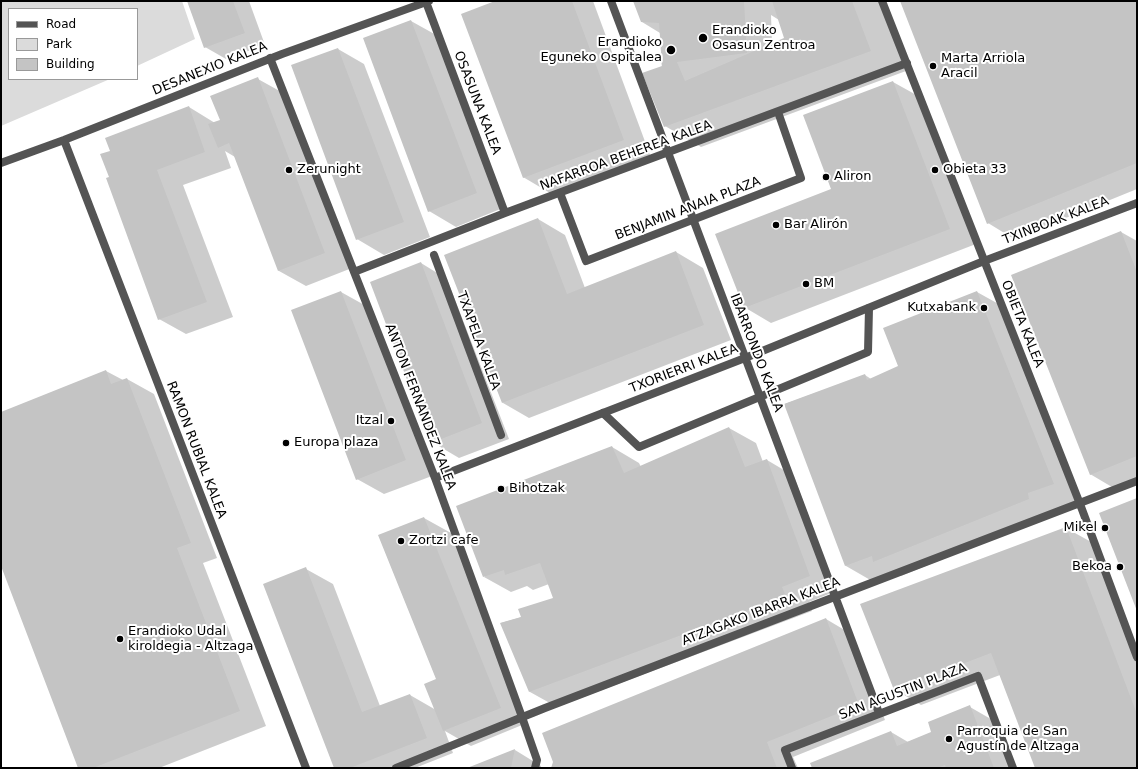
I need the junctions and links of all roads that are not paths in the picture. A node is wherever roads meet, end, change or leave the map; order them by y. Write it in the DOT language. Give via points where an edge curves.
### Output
graph roads {
  1 [pos="611,1"];
  2 [pos="882,1"];
  3 [pos="427,2"];
  4 [pos="270,58"];
  5 [pos="907,63"];
  6 [pos="778,112"];
  7 [pos="64,140"];
  8 [pos="668,153"];
  9 [pos="1,163"];
  10 [pos="560,193"];
  11 [pos="1137,205"];
  12 [pos="505,213"];
  13 [pos="693,219"];
  14 [pos="434,255"];
  15 [pos="984,262"];
  16 [pos="354,272"];
  17 [pos="869,308"];
  18 [pos="745,358"];
  19 [pos="760,397"];
  20 [pos="603,413"];
  21 [pos="501,435"];
  22 [pos="435,478"];
  23 [pos="1137,481"];
  24 [pos="1080,504"];
  25 [pos="835,596"];
  26 [pos="1137,657"];
  27 [pos="879,713"];
  28 [pos="522,717"];
  29 [pos="306,768"];
  30 [pos="396,768"];
  31 [pos="535,768"];
  32 [pos="792,768"];
  33 [pos="1013,768"];
  1 -- 8 [label="street, IBARRONDO KALEA"];
  2 -- 5 [label="street, OBIETA KALEA"];
  3 -- 4 [label="street, DESANEXIO KALEA"];
  3 -- 12 [label="street, OSASUNA KALEA"];
  4 -- 7 [label="street, DESANEXIO KALEA"];
  4 -- 16 [label="street, ANTON FERNANDEZ KALEA"];
  5 -- 6 [label="street, NAFARROA BEHEREA KALEA"];
  5 -- 15 [label="street, OBIETA KALEA"];
  6 -- 8 [label="street, NAFARROA BEHEREA KALEA"];
  6 -- 13 [label="street, BENJAMIN ANAIA PLAZA" via="801,178"];
  7 -- 9 [label="street, DESANEXIO KALEA"];
  7 -- 29 [label="street, RAMON RUBIAL KALEA"];
  8 -- 10 [label="street, NAFARROA BEHEREA KALEA"];
  8 -- 13 [label="street, IBARRONDO KALEA"];
  10 -- 12 [label="street, NAFARROA BEHEREA KALEA"];
  10 -- 13 [label="street, BENJAMIN ANAIA PLAZA" via="586,261"];
  11 -- 15 [label="street, TXINBOAK KALEA"];
  12 -- 16 [label="street, NAFARROA BEHEREA KALEA"];
  13 -- 18 [label="street, IBARRONDO KALEA"];
  14 -- 21 [label="street, TXAPELA KALEA"];
  15 -- 17 [label="street, TXORIERRI KALEA"];
  15 -- 24 [label="street, OBIETA KALEA"];
  16 -- 22 [label="street, ANTON FERNANDEZ KALEA"];
  17 -- 18 [label="street, TXORIERRI KALEA"];
  17 -- 19 [label="street" via="868,352"];
  18 -- 19 [label="street, IBARRONDO KALEA"];
  18 -- 20 [label="street, TXORIERRI KALEA"];
  19 -- 20 [label="street" via="639,446"];
  19 -- 25 [label="street, IBARRONDO KALEA"];
  20 -- 22 [label="street, TXORIERRI KALEA"];
  22 -- 28 [label="street, ANTON FERNANDEZ KALEA"];
  23 -- 24 [label="street, ATZAGAKO IBARRA KALEA"];
  24 -- 25 [label="street, ATZAGAKO IBARRA KALEA"];
  24 -- 26 [label="street, OBIETA KALEA"];
  25 -- 27 [label="street, IBARRONDO KALEA"];
  25 -- 28 [label="street, ATZAGAKO IBARRA KALEA"];
  27 -- 32 [label="street, SAN AGUSTIN PLAZA" via="785,750"];
  27 -- 33 [label="street, SAN AGUSTIN PLAZA" via="978,676"];
  28 -- 30 [label="street, ATZAGAKO IBARRA KALEA"];
  28 -- 31 [label="street, ANTON FERNANDEZ KALEA" via="537,760"];
}
